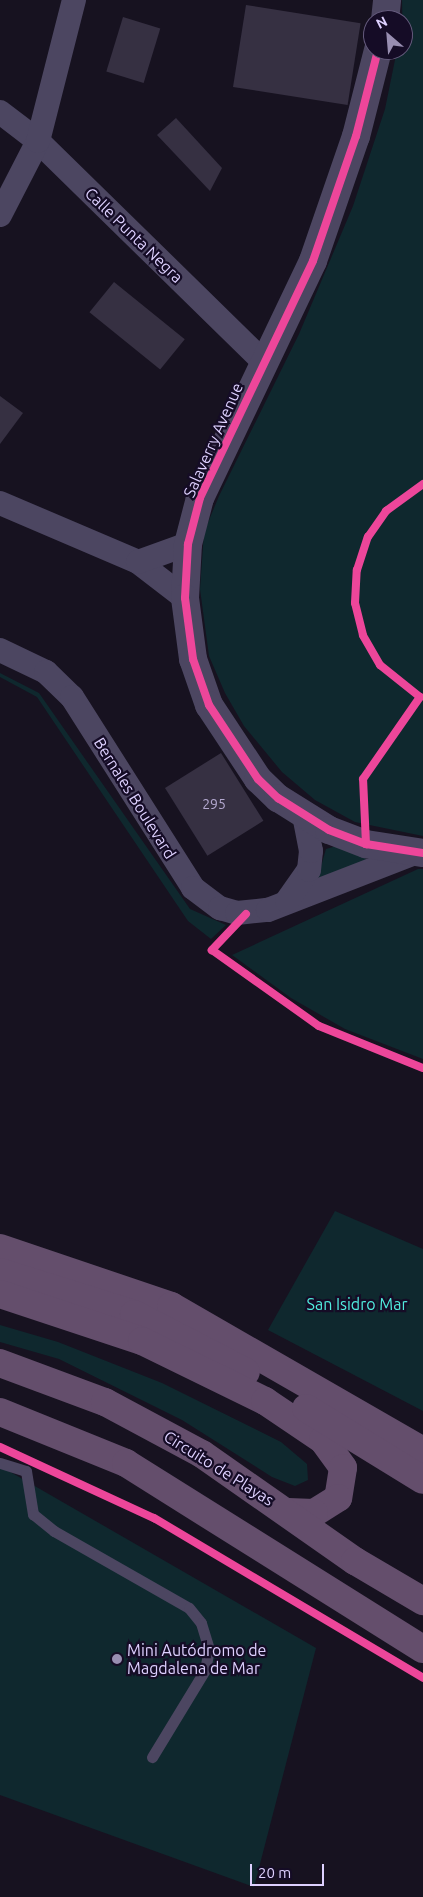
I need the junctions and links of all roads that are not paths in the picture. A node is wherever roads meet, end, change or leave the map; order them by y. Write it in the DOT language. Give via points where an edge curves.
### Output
graph roads {
  1 [pos="74,0"];
  2 [pos="375,60"];
  3 [pos="0,112"];
  4 [pos="38,141"];
  5 [pos="0,215"];
  6 [pos="265,363"];
  7 [pos="0,503"];
  8 [pos="188,544"];
  9 [pos="138,562"];
  10 [pos="185,598"];
  11 [pos="0,650"];
  12 [pos="304,816"];
  13 [pos="419,853"];
  14 [pos="283,903"];
  15 [pos="0,1248"];
  16 [pos="0,1272"];
  17 [pos="0,1294"];
  18 [pos="0,1363"];
  19 [pos="0,1412"];
  20 [pos="423,1450"];
  21 [pos="0,1463"];
  22 [pos="423,1480"];
  23 [pos="288,1512"];
  24 [pos="423,1601"];
  25 [pos="423,1649"];
  26 [pos="152,1757"];
  1 -- 4 [label="street"];
  2 -- 6 [label="street, Salaverry Avenue" via="356,136 313,261"];
  3 -- 4 [label="street, Calle Punta Negra"];
  4 -- 5 [label="street"];
  4 -- 6 [label="street, Calle Punta Negra"];
  6 -- 8 [label="street, Salaverry Avenue" via="209,478"];
  7 -- 9 [label="street"];
  8 -- 9 [label="street"];
  8 -- 10 [label="street, Salaverry Avenue"];
  9 -- 10 [label="street"];
  10 -- 12 [label="street, Salaverry Avenue" via="193,659 224,734 258,779"];
  11 -- 14 [label="street, Bernales Boulevard" via="46,672 72,697 197,893 237,913 262,912"];
  12 -- 13 [label="street, Salaverry Avenue" via="366,844"];
  12 -- 14 [label="street" via="311,851 309,870 300,887"];
  13 -- 14 [label="street, Bernales Boulevard"];
  15 -- 20 [label="highway" via="171,1306"];
  16 -- 22 [label="highway" via="134,1314 172,1331"];
  17 -- 23 [label="highway" via="142,1341 265,1401 323,1440 343,1468 338,1498 314,1513"];
  18 -- 23 [label="highway, Circuito de Playas" via="105,1402 202,1454"];
  19 -- 25 [label="highway" via="126,1463"];
  21 -- 26 [label="lane" via="26,1471 33,1514 54,1532 189,1608 201,1623 209,1649 205,1670"];
  23 -- 24 [label="highway, Circuito de Playas" via="355,1561"];
}
